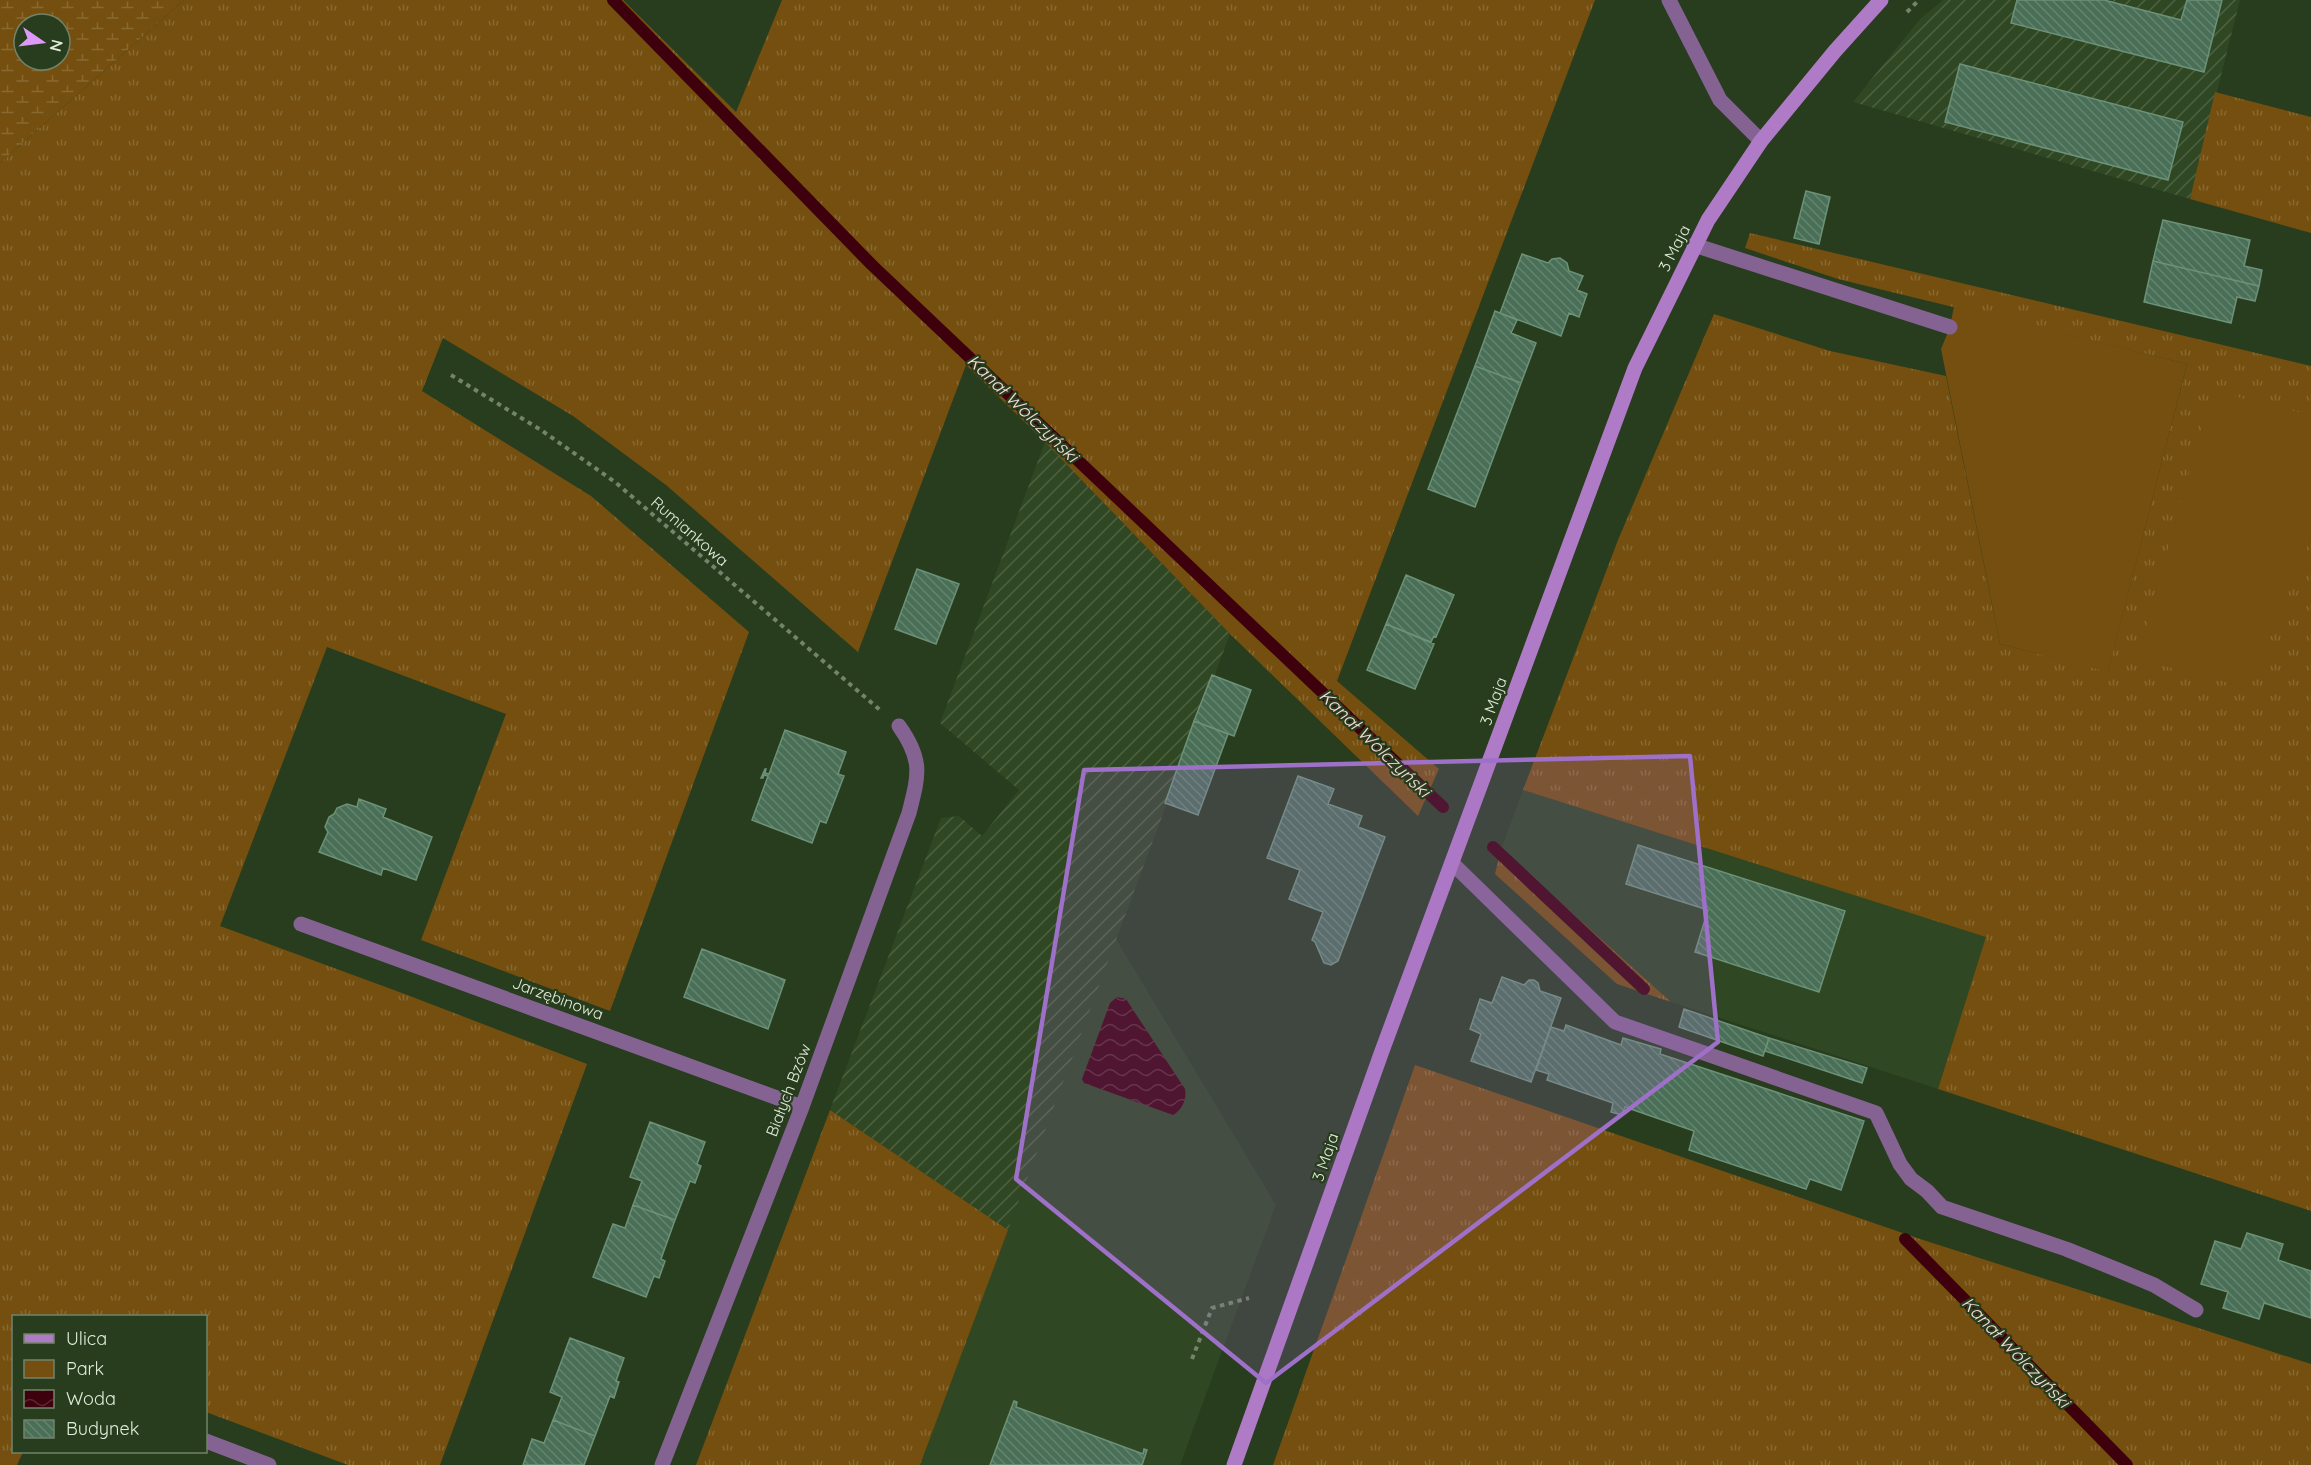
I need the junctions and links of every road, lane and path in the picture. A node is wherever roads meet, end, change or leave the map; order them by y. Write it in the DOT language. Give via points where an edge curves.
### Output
graph roads {
  1 [pos="1669,0"];
  2 [pos="1881,0"];
  3 [pos="1919,0"];
  4 [pos="1904,15"];
  5 [pos="1761,141"];
  6 [pos="1694,245"];
  7 [pos="1950,327"];
  8 [pos="452,375"];
  9 [pos="898,726"];
  10 [pos="1452,863"];
  11 [pos="302,924"];
  12 [pos="802,1107"];
  13 [pos="1249,1298"];
  14 [pos="2196,1310"];
  15 [pos="1192,1359"];
  16 [pos="207,1441"];
  17 [pos="269,1465"];
  18 [pos="662,1465"];
  19 [pos="1234,1465"];
  1 -- 5 [label="street" via="1720,100"];
  2 -- 5 [label="street, 3 Maja"];
  3 -- 4 [label="path"];
  5 -- 6 [label="street, 3 Maja"];
  6 -- 7 [label="street"];
  6 -- 10 [label="street, 3 Maja" via="1635,368"];
  8 -- 9 [label="path, Rumiankowa" via="615,482"];
  9 -- 12 [label="street, Białych Bzów" via="912,744 918,765 911,805"];
  10 -- 14 [label="street" via="1615,1022 1876,1113 1900,1164 1942,1207 2118,1270 2154,1285"];
  10 -- 19 [label="street, 3 Maja"];
  11 -- 12 [label="street, Jarzębinowa"];
  12 -- 18 [label="street, Białych Bzów"];
  13 -- 15 [label="path" via="1212,1308"];
  16 -- 17 [label="street"];
}
